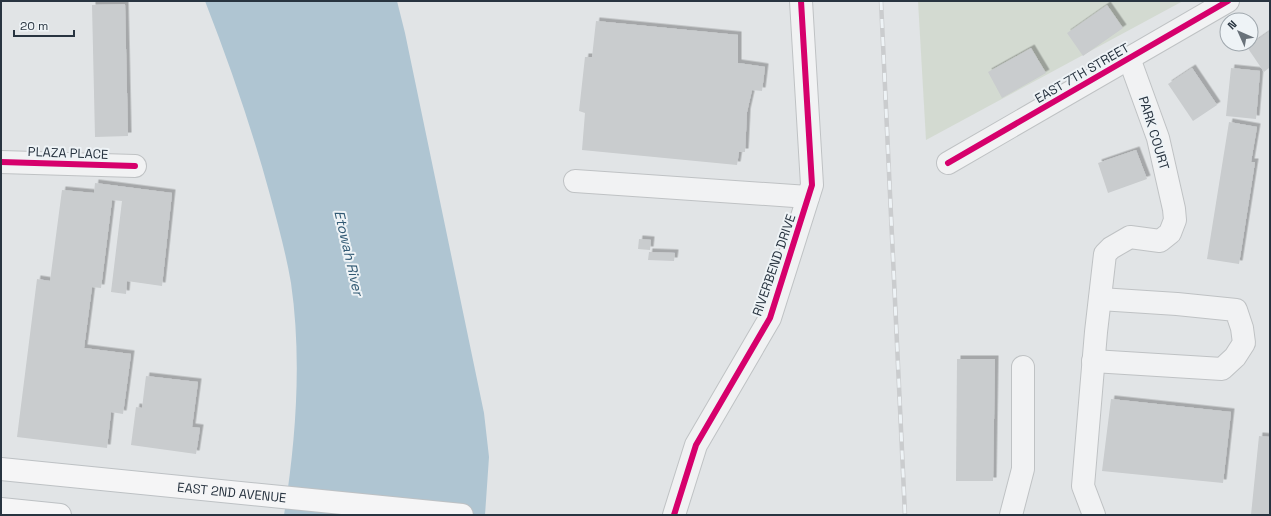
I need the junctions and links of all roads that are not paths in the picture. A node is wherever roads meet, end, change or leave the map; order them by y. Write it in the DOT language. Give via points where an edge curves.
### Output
graph roads {
  1 [pos="801,1"];
  2 [pos="1228,1"];
  3 [pos="1129,58"];
  4 [pos="1,162"];
  5 [pos="948,163"];
  6 [pos="135,166"];
  7 [pos="575,181"];
  8 [pos="808,197"];
  9 [pos="1100,299"];
  10 [pos="1093,361"];
  11 [pos="1023,367"];
  12 [pos="1,469"];
  13 [pos="1,509"];
  14 [pos="60,515"];
  15 [pos="462,515"];
  16 [pos="674,515"];
  17 [pos="1011,515"];
  18 [pos="1094,515"];
  1 -- 8 [label="street, RIVERBEND DRIVE" via="812,185"];
  2 -- 3 [label="street, EAST 7TH STREET"];
  3 -- 5 [label="street, EAST 7TH STREET"];
  3 -- 9 [label="street, PARK COURT" via="1158,138 1175,220 1170,233 1160,241 1130,237 1111,248 1106,254"];
  4 -- 6 [label="street, PLAZA PLACE"];
  7 -- 8 [label="street"];
  8 -- 16 [label="street, RIVERBEND DRIVE" via="770,318 696,445"];
  9 -- 10 [label="street, PARK COURT"];
  9 -- 10 [label="street" via="1236,310 1244,343 1235,357 1222,369"];
  10 -- 18 [label="street, PARK COURT" via="1083,486"];
  11 -- 17 [label="street" via="1023,469"];
  12 -- 15 [label="main road, EAST 2ND AVENUE"];
  13 -- 14 [label="main road"];
}
